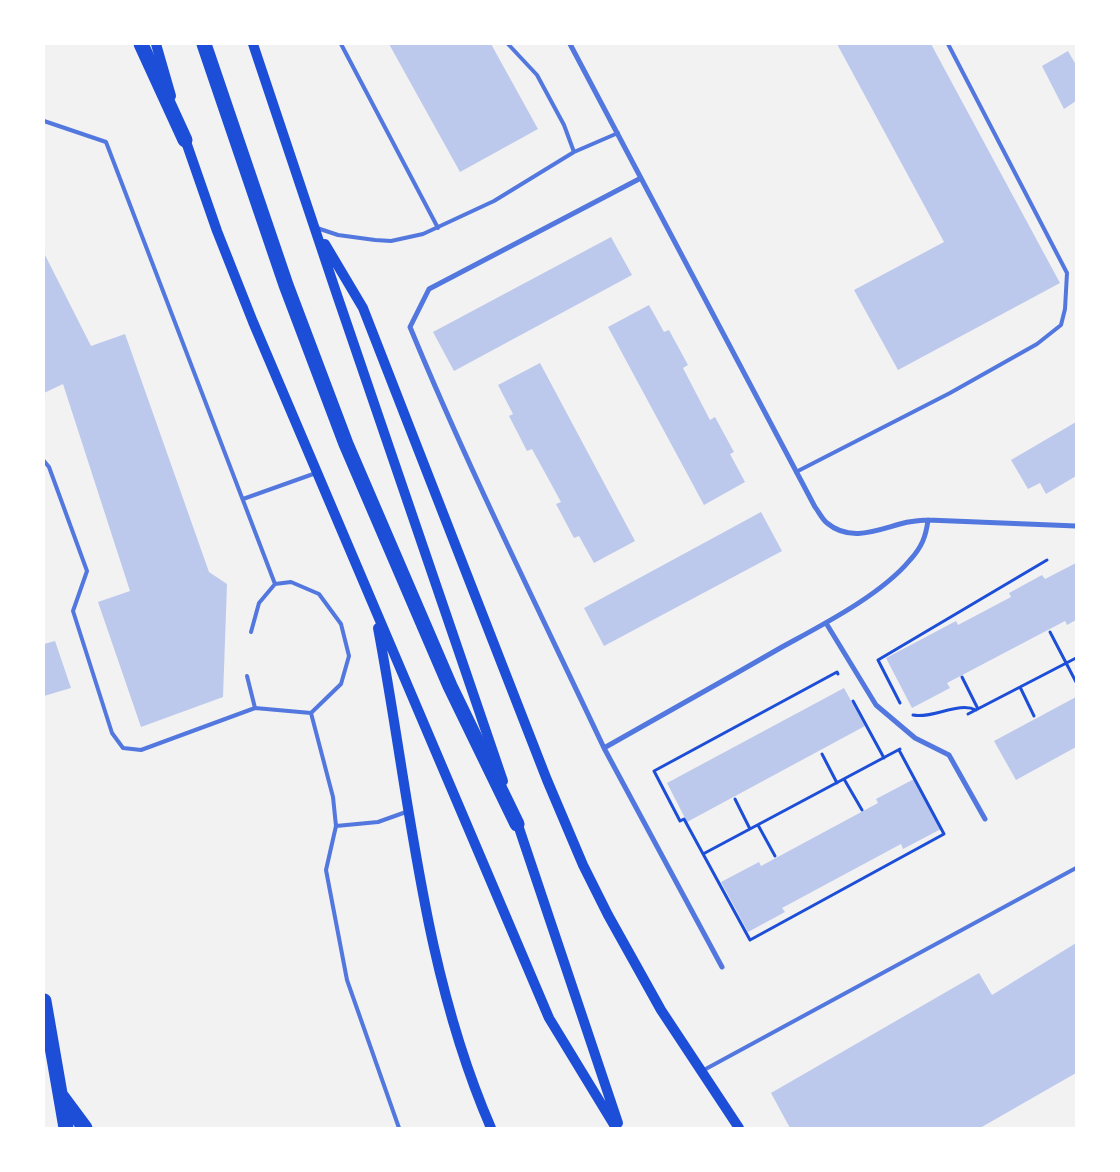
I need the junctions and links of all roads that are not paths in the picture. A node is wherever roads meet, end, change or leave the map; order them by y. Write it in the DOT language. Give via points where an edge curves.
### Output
graph roads {
  1 [pos="141,44"];
  2 [pos="156,44"];
  3 [pos="204,44"];
  4 [pos="253,44"];
  5 [pos="341,44"];
  6 [pos="508,44"];
  7 [pos="570,44"];
  8 [pos="948,44"];
  9 [pos="44,122"];
  10 [pos="618,134"];
  11 [pos="185,140"];
  12 [pos="574,152"];
  13 [pos="641,178"];
  14 [pos="316,228"];
  15 [pos="438,228"];
  16 [pos="44,461"];
  17 [pos="796,472"];
  18 [pos="316,474"];
  19 [pos="243,499"];
  20 [pos="928,520"];
  21 [pos="1076,526"];
  22 [pos="275,584"];
  23 [pos="374,610"];
  24 [pos="826,623"];
  25 [pos="251,632"];
  26 [pos="247,676"];
  27 [pos="255,708"];
  28 [pos="311,713"];
  29 [pos="604,748"];
  30 [pos="408,811"];
  31 [pos="985,819"];
  32 [pos="517,824"];
  33 [pos="336,826"];
  34 [pos="1076,868"];
  35 [pos="722,967"];
  36 [pos="44,1001"];
  37 [pos="700,1072"];
  38 [pos="61,1096"];
  39 [pos="66,1128"];
  40 [pos="72,1128"];
  41 [pos="85,1128"];
  42 [pos="400,1128"];
  43 [pos="491,1128"];
  44 [pos="618,1128"];
  45 [pos="739,1128"];
  1 -- 11 [label="highway"];
  2 -- 11 [label="main road"];
  3 -- 32 [label="highway" via="286,285 346,444 450,686"];
  4 -- 14 [label="main road"];
  5 -- 15 [label="lane"];
  6 -- 12 [label="lane" via="537,75 564,125"];
  7 -- 10 [label="street"];
  8 -- 17 [label="lane" via="1067,273 1061,326 1037,344 950,393"];
  9 -- 19 [label="lane" via="106,142"];
  10 -- 12 [label="lane"];
  10 -- 13 [label="street"];
  11 -- 18 [label="main road" via="249,313"];
  12 -- 15 [label="lane" via="494,201"];
  13 -- 17 [label="street"];
  13 -- 29 [label="street" via="429,289 410,327 491,509"];
  14 -- 15 [label="lane" via="347,237 391,241"];
  14 -- 32 [label="main road"];
  14 -- 37 [label="main road" via="363,308 583,865 633,961"];
  16 -- 27 [label="lane" via="87,571 73,611 112,734 123,748 141,750"];
  17 -- 20 [label="street" via="815,507 836,529 863,534"];
  18 -- 19 [label="lane"];
  18 -- 23 [label="main road"];
  19 -- 22 [label="lane"];
  20 -- 21 [label="street"];
  20 -- 24 [label="street" via="926,535 895,576"];
  22 -- 25 [label="lane" via="258,603"];
  22 -- 28 [label="lane" via="291,582 318,594 341,624 349,656 341,684"];
  23 -- 30 [label="main road"];
  23 -- 44 [label="main road" via="549,1018"];
  24 -- 29 [label="street"];
  24 -- 31 [label="street" via="876,705 913,737 949,755"];
  26 -- 27 [label="lane"];
  27 -- 28 [label="lane"];
  28 -- 33 [label="lane" via="333,797"];
  29 -- 35 [label="street"];
  30 -- 33 [label="lane" via="378,822"];
  30 -- 43 [label="main road" via="442,983"];
  32 -- 44 [label="main road"];
  33 -- 42 [label="lane" via="326,870 347,980"];
  34 -- 37 [label="lane"];
  36 -- 38 [label="highway"];
  37 -- 45 [label="main road"];
  38 -- 39 [label="highway"];
  38 -- 40 [label="highway"];
  38 -- 41 [label="highway"];
}
